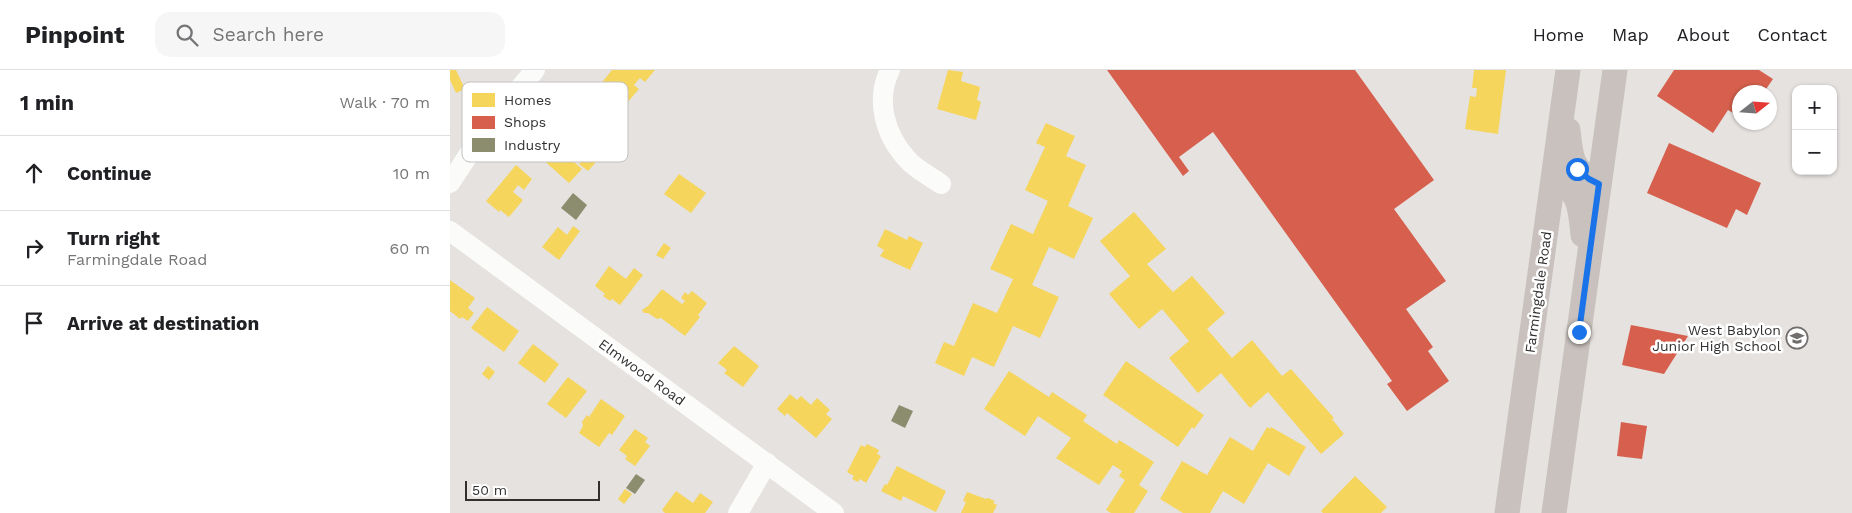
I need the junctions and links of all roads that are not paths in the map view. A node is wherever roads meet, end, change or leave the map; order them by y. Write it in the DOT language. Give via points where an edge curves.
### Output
graph roads {
  1 [pos="535,70"];
  2 [pos="890,70"];
  3 [pos="1615,70"];
  4 [pos="1567,80"];
  5 [pos="525,82"];
  6 [pos="464,162"];
  7 [pos="1554,179"];
  8 [pos="450,183"];
  9 [pos="941,184"];
  10 [pos="1599,184"];
  11 [pos="450,231"];
  12 [pos="1587,272"];
  13 [pos="767,463"];
  14 [pos="738,513"];
  15 [pos="834,513"];
  16 [pos="1506,513"];
  17 [pos="1554,513"];
  1 -- 5 [label="street"];
  2 -- 9 [label="street" via="882,108 889,135 908,160"];
  3 -- 10 [label="main road"];
  4 -- 7 [label="main road, Farmingdale Road"];
  4 -- 10 [label="main road" via="1570,155 1583,175"];
  6 -- 8 [label="street"];
  7 -- 12 [label="main road" via="1577,197"];
  7 -- 16 [label="main road, Farmingdale Road"];
  10 -- 12 [label="main road"];
  11 -- 13 [label="street, Elmwood Road"];
  12 -- 17 [label="main road"];
  13 -- 14 [label="street"];
  13 -- 15 [label="street, Elmwood Road"];
}
